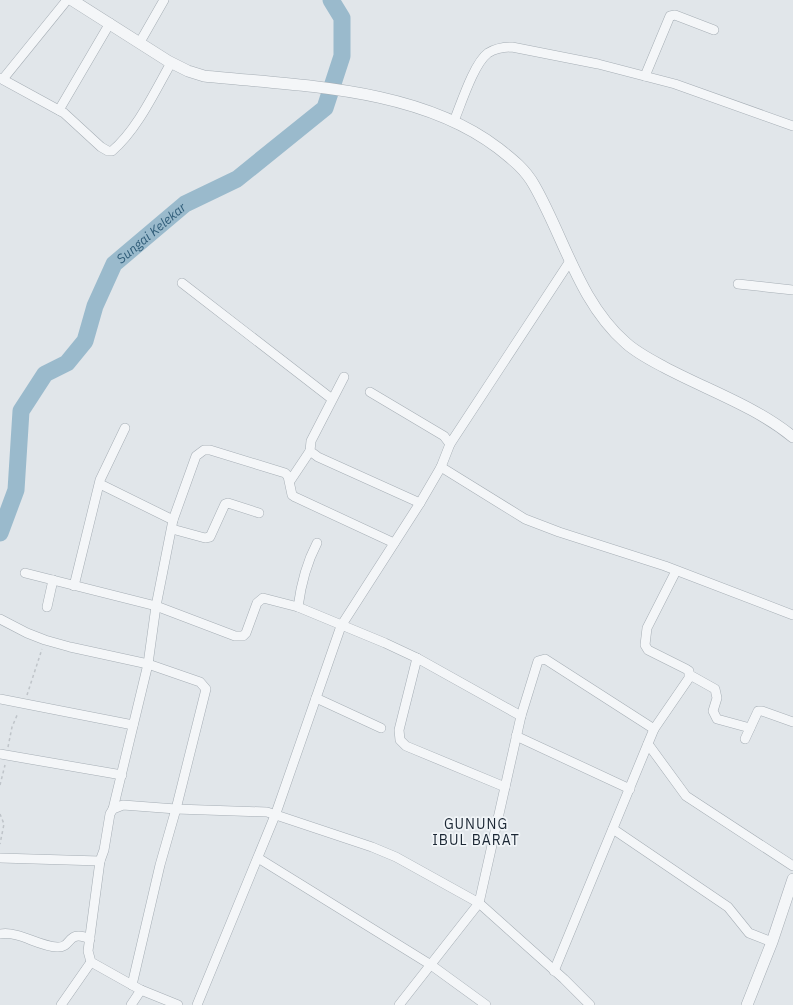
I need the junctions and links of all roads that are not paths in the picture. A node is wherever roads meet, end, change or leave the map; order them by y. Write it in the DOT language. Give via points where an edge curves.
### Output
graph roads {
  1 [pos="67,0"];
  2 [pos="72,0"];
  3 [pos="163,0"];
  4 [pos="110,24"];
  5 [pos="714,30"];
  6 [pos="140,42"];
  7 [pos="171,63"];
  8 [pos="645,76"];
  9 [pos="1,78"];
  10 [pos="59,110"];
  11 [pos="454,121"];
  12 [pos="793,126"];
  13 [pos="570,261"];
  14 [pos="182,282"];
  15 [pos="738,284"];
  16 [pos="793,290"];
  17 [pos="344,377"];
  18 [pos="370,392"];
  19 [pos="332,399"];
  20 [pos="125,428"];
  21 [pos="793,438"];
  22 [pos="450,444"];
  23 [pos="310,451"];
  24 [pos="440,468"];
  25 [pos="290,481"];
  26 [pos="100,484"];
  27 [pos="420,503"];
  28 [pos="259,513"];
  29 [pos="173,525"];
  30 [pos="317,543"];
  31 [pos="394,544"];
  32 [pos="676,571"];
  33 [pos="25,573"];
  34 [pos="53,580"];
  35 [pos="74,586"];
  36 [pos="156,606"];
  37 [pos="47,607"];
  38 [pos="298,607"];
  39 [pos="793,615"];
  40 [pos="0,619"];
  41 [pos="341,626"];
  42 [pos="417,658"];
  43 [pos="148,664"];
  44 [pos="690,675"];
  45 [pos="316,698"];
  46 [pos="0,699"];
  47 [pos="521,716"];
  48 [pos="793,722"];
  49 [pos="133,725"];
  50 [pos="381,728"];
  51 [pos="750,728"];
  52 [pos="654,729"];
  53 [pos="516,736"];
  54 [pos="745,739"];
  55 [pos="648,744"];
  56 [pos="0,754"];
  57 [pos="122,775"];
  58 [pos="505,786"];
  59 [pos="630,789"];
  60 [pos="113,809"];
  61 [pos="176,809"];
  62 [pos="276,813"];
  63 [pos="613,829"];
  64 [pos="0,858"];
  65 [pos="258,858"];
  66 [pos="100,861"];
  67 [pos="793,866"];
  68 [pos="793,879"];
  69 [pos="479,903"];
  70 [pos="0,934"];
  71 [pos="90,939"];
  72 [pos="772,942"];
  73 [pos="91,962"];
  74 [pos="431,964"];
  75 [pos="554,971"];
  76 [pos="132,984"];
  77 [pos="141,990"];
  78 [pos="62,1005"];
  79 [pos="131,1005"];
  80 [pos="178,1005"];
  81 [pos="197,1005"];
  82 [pos="399,1005"];
  83 [pos="486,1005"];
  84 [pos="590,1005"];
  85 [pos="747,1005"];
  1 -- 9 [label="street"];
  2 -- 4 [label="street"];
  3 -- 6 [label="street"];
  4 -- 6 [label="street"];
  4 -- 10 [label="street"];
  5 -- 8 [label="street" via="675,15 670,16"];
  6 -- 7 [label="street"];
  7 -- 10 [label="street" via="143,111 112,151 101,147"];
  7 -- 11 [label="street" via="204,76 339,91 395,102"];
  8 -- 11 [label="street" via="598,64 512,47 500,47 488,53 479,62"];
  8 -- 12 [label="street" via="700,92"];
  9 -- 10 [label="street"];
  11 -- 13 [label="street" via="486,139 522,168 534,185"];
  13 -- 21 [label="street" via="590,298 626,343 678,375 762,415"];
  13 -- 22 [label="street"];
  14 -- 19 [label="street"];
  15 -- 16 [label="street"];
  17 -- 19 [label="street"];
  18 -- 22 [label="street" via="444,436"];
  19 -- 23 [label="street" via="311,441"];
  20 -- 26 [label="street"];
  22 -- 24 [label="street"];
  23 -- 25 [label="street"];
  23 -- 27 [label="street" via="318,457"];
  24 -- 27 [label="street"];
  24 -- 32 [label="street" via="525,519"];
  25 -- 29 [label="street" via="285,473 204,450 196,456"];
  25 -- 31 [label="street" via="291,491 295,497"];
  26 -- 29 [label="street"];
  26 -- 35 [label="street"];
  27 -- 31 [label="street"];
  28 -- 29 [label="street" via="225,504 210,536 205,538"];
  29 -- 36 [label="street"];
  30 -- 38 [label="street" via="301,583"];
  31 -- 41 [label="street"];
  32 -- 39 [label="street"];
  32 -- 44 [label="street" via="647,628 645,645 648,650 686,669"];
  33 -- 34 [label="street"];
  34 -- 35 [label="street"];
  34 -- 37 [label="street"];
  35 -- 36 [label="street"];
  36 -- 38 [label="street" via="240,637 246,633 259,600 266,598"];
  36 -- 43 [label="street"];
  38 -- 41 [label="street"];
  40 -- 43 [label="street" via="27,633 58,643"];
  41 -- 42 [label="street"];
  41 -- 45 [label="street"];
  42 -- 47 [label="street"];
  42 -- 58 [label="street" via="399,730 400,740 406,746"];
  43 -- 49 [label="street"];
  43 -- 61 [label="street" via="200,682 206,689"];
  44 -- 51 [label="street" via="715,689 717,698 713,711 717,719"];
  44 -- 52 [label="street"];
  45 -- 50 [label="street"];
  45 -- 62 [label="street"];
  46 -- 49 [label="street"];
  47 -- 52 [label="street" via="536,664 545,659"];
  47 -- 53 [label="street"];
  48 -- 51 [label="street" via="762,711 755,715"];
  49 -- 57 [label="street"];
  51 -- 54 [label="street"];
  52 -- 55 [label="street"];
  53 -- 58 [label="street"];
  53 -- 59 [label="street"];
  55 -- 59 [label="street"];
  55 -- 67 [label="street" via="686,796"];
  56 -- 57 [label="street"];
  57 -- 60 [label="street"];
  58 -- 69 [label="street"];
  59 -- 63 [label="street"];
  60 -- 61 [label="street" via="123,805"];
  60 -- 66 [label="street"];
  61 -- 62 [label="street"];
  61 -- 76 [label="street"];
  62 -- 65 [label="street"];
  62 -- 69 [label="street" via="396,857"];
  63 -- 72 [label="street" via="728,907 749,933"];
  63 -- 75 [label="street"];
  64 -- 66 [label="street"];
  65 -- 74 [label="street"];
  65 -- 81 [label="street"];
  66 -- 71 [label="street"];
  68 -- 72 [label="street"];
  69 -- 74 [label="street"];
  69 -- 75 [label="street"];
  70 -- 71 [label="street" via="12,934 57,947 66,945 75,936"];
  71 -- 73 [label="street" via="88,951"];
  72 -- 85 [label="street"];
  73 -- 76 [label="street"];
  73 -- 78 [label="street"];
  74 -- 82 [label="street"];
  74 -- 83 [label="street"];
  75 -- 84 [label="street"];
  76 -- 77 [label="street"];
  77 -- 79 [label="street"];
  77 -- 80 [label="street"];
}
